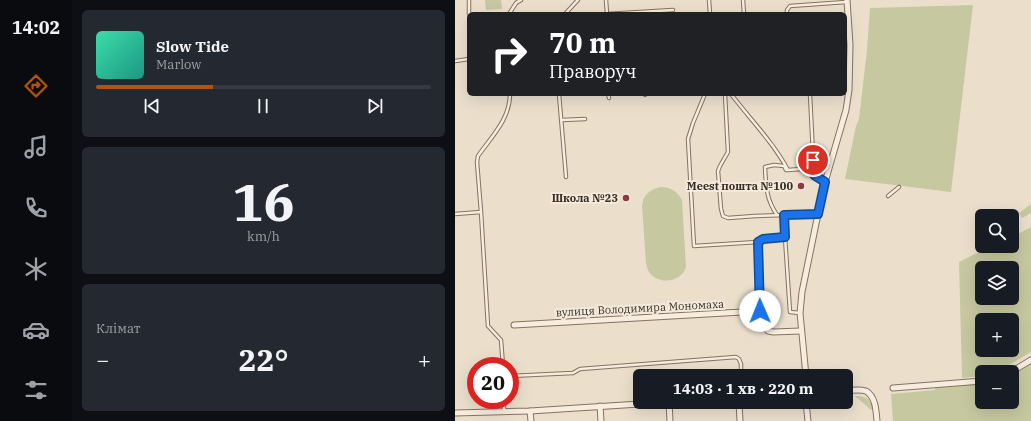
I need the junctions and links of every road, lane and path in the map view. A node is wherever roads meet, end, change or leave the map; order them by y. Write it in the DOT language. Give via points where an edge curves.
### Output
graph roads {
  1 [pos="469,0"];
  2 [pos="521,0"];
  3 [pos="578,0"];
  4 [pos="606,0"];
  5 [pos="709,0"];
  6 [pos="743,0"];
  7 [pos="812,0"];
  8 [pos="847,1"];
  9 [pos="812,5"];
  10 [pos="673,10"];
  11 [pos="469,12"];
  12 [pos="510,12"];
  13 [pos="567,12"];
  14 [pos="607,12"];
  15 [pos="640,12"];
  16 [pos="710,12"];
  17 [pos="744,12"];
  18 [pos="787,12"];
  19 [pos="847,45"];
  20 [pos="467,59"];
  21 [pos="455,61"];
  22 [pos="510,96"];
  23 [pos="559,96"];
  24 [pos="704,96"];
  25 [pos="725,96"];
  26 [pos="733,96"];
  27 [pos="809,96"];
  28 [pos="585,119"];
  29 [pos="562,120"];
  30 [pos="788,170"];
  31 [pos="814,175"];
  32 [pos="566,177"];
  33 [pos="825,182"];
  34 [pos="899,187"];
  35 [pos="888,196"];
  36 [pos="481,212"];
  37 [pos="455,214"];
  38 [pos="818,214"];
  39 [pos="777,215"];
  40 [pos="784,215"];
  41 [pos="785,237"];
  42 [pos="758,242"];
  43 [pos="760,311"];
  44 [pos="800,313"];
  45 [pos="514,325"];
  46 [pos="801,331"];
  47 [pos="502,357"];
  48 [pos="1031,360"];
  49 [pos="1019,367"];
  50 [pos="741,369"];
  51 [pos="805,369"];
  52 [pos="519,376"];
  53 [pos="975,382"];
  54 [pos="893,388"];
  55 [pos="853,390"];
  56 [pos="633,404"];
  57 [pos="600,406"];
  58 [pos="670,409"];
  59 [pos="739,409"];
  60 [pos="807,409"];
  61 [pos="530,411"];
  62 [pos="504,412"];
  63 [pos="455,413"];
  64 [pos="531,421"];
  65 [pos="601,421"];
  66 [pos="670,421"];
  67 [pos="740,421"];
  68 [pos="808,421"];
  69 [pos="877,421"];
  1 -- 11 [label="lane"];
  2 -- 12 [label="lane"];
  3 -- 13 [label="lane"];
  4 -- 14 [label="lane"];
  5 -- 16 [label="lane"];
  6 -- 17 [label="lane"];
  7 -- 9 [label="lane"];
  8 -- 9 [label="lane"];
  8 -- 19 [label="street"];
  9 -- 18 [label="lane" via="790,6"];
  10 -- 15 [label="lane"];
  19 -- 33 [label="street" via="849,90 846,110"];
  20 -- 21 [label="lane"];
  22 -- 36 [label="lane" via="507,114 502,124 478,156"];
  23 -- 29 [label="lane"];
  24 -- 42 [label="lane" via="687,139 694,246"];
  25 -- 39 [label="lane" via="728,152 718,171 723,216 728,218"];
  26 -- 30 [label="lane" via="764,134"];
  27 -- 31 [label="lane"];
  28 -- 29 [label="lane"];
  29 -- 32 [label="lane"];
  30 -- 31 [label="lane" via="801,169"];
  30 -- 39 [label="lane" via="784,166 765,167 767,191"];
  31 -- 33 [label="lane"];
  33 -- 38 [label="street"];
  34 -- 35 [label="lane"];
  36 -- 37 [label="lane"];
  36 -- 47 [label="lane" via="488,326 501,340"];
  38 -- 40 [label="lane"];
  38 -- 44 [label="street"];
  39 -- 40 [label="lane"];
  40 -- 41 [label="lane"];
  41 -- 42 [label="lane" via="763,239"];
  41 -- 44 [label="lane" via="790,312"];
  42 -- 43 [label="lane"];
  43 -- 45 [label="street, вулиця Володимира Мономаха"];
  43 -- 46 [label="street" via="768,332"];
  44 -- 46 [label="street"];
  46 -- 51 [label="street"];
  48 -- 49 [label="street"];
  50 -- 52 [label="lane" via="736,357 580,369 573,373"];
  53 -- 54 [label="street"];
  55 -- 69 [label="street" via="865,391 871,397"];
  56 -- 57 [label="street"];
  57 -- 61 [label="street"];
  57 -- 65 [label="street"];
  58 -- 66 [label="street"];
  59 -- 67 [label="street"];
  60 -- 68 [label="street"];
  61 -- 62 [label="street"];
  61 -- 64 [label="street"];
  62 -- 63 [label="street"];
}
